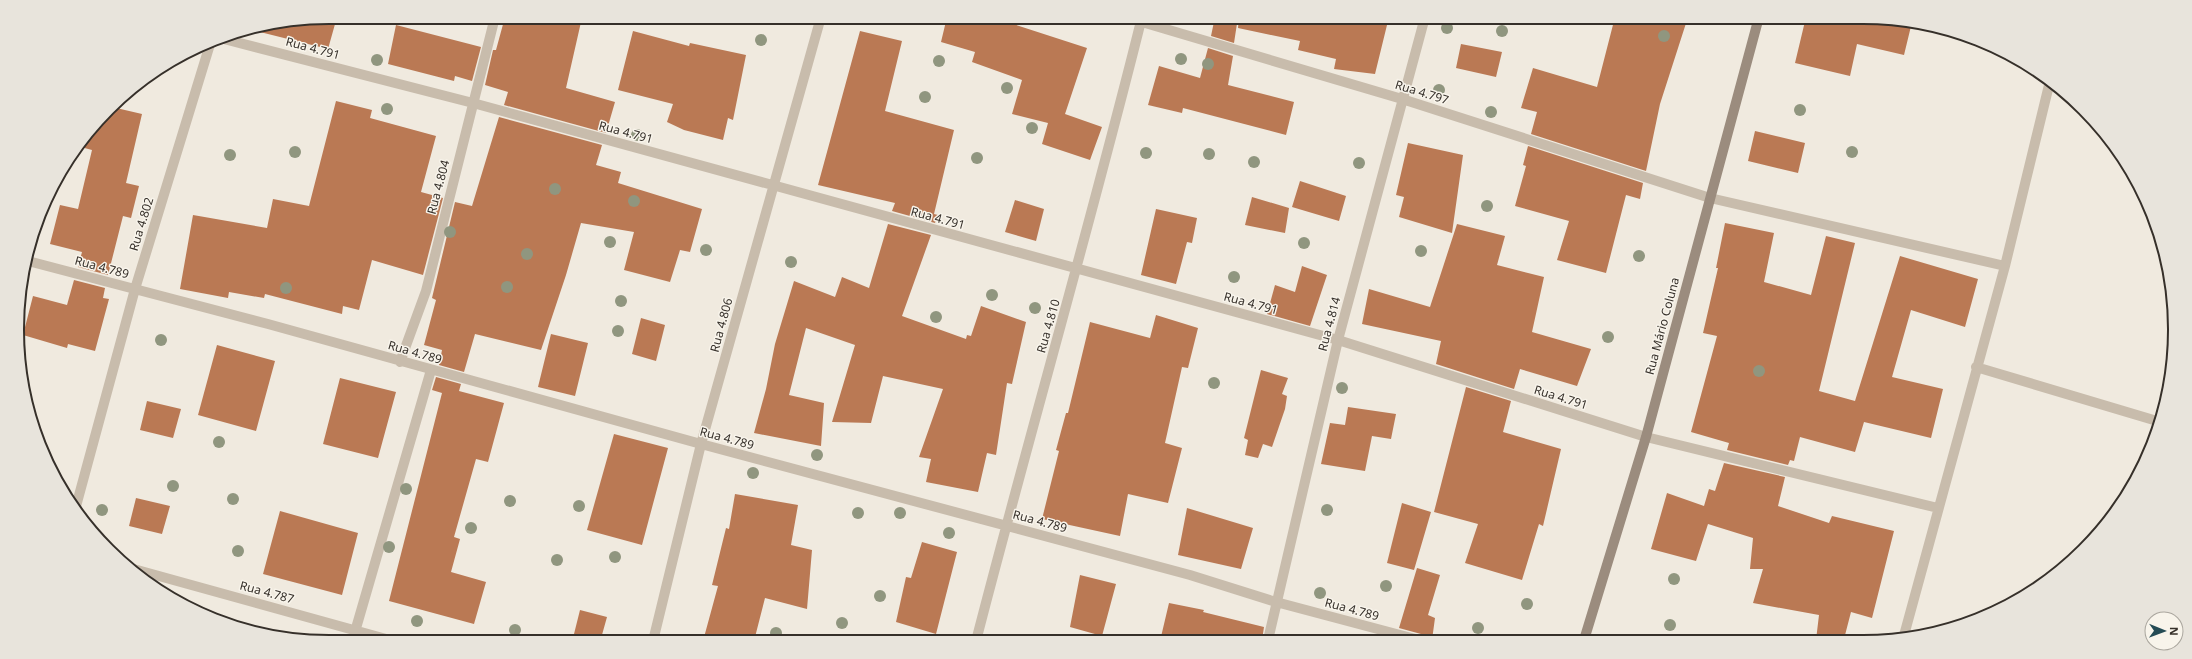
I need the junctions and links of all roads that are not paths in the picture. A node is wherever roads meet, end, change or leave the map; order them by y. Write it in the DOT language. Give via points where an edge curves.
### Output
graph roads {
  1 [pos="493,24"];
  2 [pos="819,24"];
  3 [pos="1141,24"];
  4 [pos="1158,24"];
  5 [pos="1423,24"];
  6 [pos="1757,24"];
  7 [pos="230,40"];
  8 [pos="207,50"];
  9 [pos="2050,88"];
  10 [pos="1402,99"];
  11 [pos="473,103"];
  12 [pos="773,186"];
  13 [pos="1710,198"];
  14 [pos="32,262"];
  15 [pos="2005,266"];
  16 [pos="1078,270"];
  17 [pos="135,289"];
  18 [pos="1338,340"];
  19 [pos="400,362"];
  20 [pos="1976,367"];
  21 [pos="431,370"];
  22 [pos="2154,420"];
  23 [pos="1646,437"];
  24 [pos="701,444"];
  25 [pos="77,502"];
  26 [pos="1938,508"];
  27 [pos="1006,525"];
  28 [pos="144,572"];
  29 [pos="1276,602"];
  30 [pos="355,630"];
  31 [pos="1905,632"];
  32 [pos="354,635"];
  33 [pos="373,635"];
  34 [pos="655,635"];
  35 [pos="978,635"];
  36 [pos="1269,635"];
  37 [pos="1400,635"];
  38 [pos="1586,635"];
  1 -- 11 [label="street, Rua 4.804"];
  2 -- 12 [label="street, Rua 4.806"];
  3 -- 16 [label="street, Rua 4.810"];
  4 -- 10 [label="street, Rua 4.797"];
  5 -- 10 [label="street, Rua 4.814"];
  6 -- 13 [label="main road, Rua Mário Coluna"];
  7 -- 11 [label="street, Rua 4.791"];
  8 -- 17 [label="street, Rua 4.802"];
  9 -- 15 [label="street"];
  10 -- 13 [label="street, Rua 4.797"];
  10 -- 18 [label="street, Rua 4.814"];
  11 -- 12 [label="street, Rua 4.791"];
  11 -- 19 [label="street, Rua 4.804" via="426,291"];
  12 -- 16 [label="street, Rua 4.791"];
  12 -- 24 [label="street, Rua 4.806"];
  13 -- 15 [label="street, Rua 4.797"];
  13 -- 23 [label="main road, Rua Mário Coluna"];
  14 -- 17 [label="street, Rua 4.789"];
  15 -- 20 [label="street"];
  16 -- 18 [label="street, Rua 4.791"];
  16 -- 27 [label="street, Rua 4.810"];
  17 -- 19 [label="street, Rua 4.789"];
  17 -- 25 [label="street, Rua 4.802"];
  18 -- 23 [label="street, Rua 4.791"];
  18 -- 29 [label="street, Rua 4.814"];
  19 -- 21 [label="street, Rua 4.789"];
  20 -- 22 [label="street"];
  20 -- 26 [label="street"];
  21 -- 24 [label="street, Rua 4.789"];
  21 -- 30 [label="street"];
  23 -- 26 [label="street, Rua 4.791"];
  23 -- 38 [label="main road, Rua Mário Coluna"];
  24 -- 27 [label="street, Rua 4.789"];
  24 -- 34 [label="street, Rua 4.806"];
  26 -- 31 [label="street"];
  27 -- 29 [label="street, Rua 4.789" via="1190,575"];
  27 -- 35 [label="street, Rua 4.810"];
  28 -- 30 [label="street, Rua 4.787"];
  29 -- 36 [label="street, Rua 4.814"];
  29 -- 37 [label="street, Rua 4.789"];
  30 -- 32 [label="street"];
  30 -- 33 [label="street, Rua 4.787"];
}
